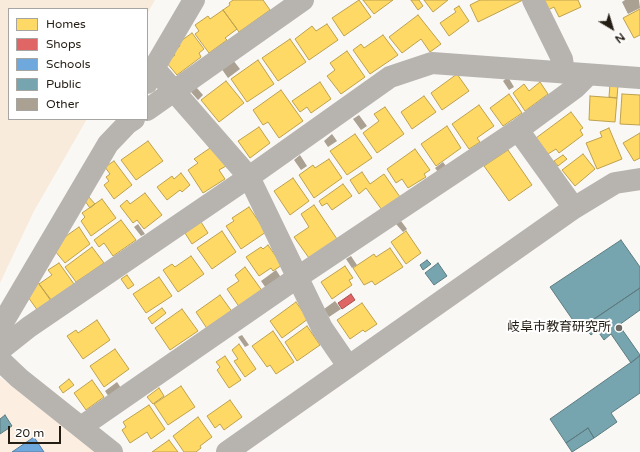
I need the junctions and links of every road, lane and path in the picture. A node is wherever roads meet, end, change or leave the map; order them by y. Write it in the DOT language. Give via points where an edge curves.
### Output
graph roads {
  1 [pos="194,0"];
  2 [pos="303,0"];
  3 [pos="533,0"];
  4 [pos="564,73"];
  5 [pos="588,75"];
  6 [pos="151,76"];
  7 [pos="640,78"];
  8 [pos="174,91"];
  9 [pos="148,109"];
  10 [pos="131,120"];
  11 [pos="518,130"];
  12 [pos="249,177"];
  13 [pos="640,179"];
  14 [pos="574,208"];
  15 [pos="298,276"];
  16 [pos="0,331"];
  17 [pos="0,350"];
  18 [pos="0,360"];
  19 [pos="348,366"];
  20 [pos="81,427"];
  21 [pos="112,452"];
  22 [pos="227,452"];
  1 -- 6 [label="street"];
  2 -- 8 [label="street"];
  3 -- 4 [label="street" via="562,59"];
  4 -- 5 [label="street"];
  4 -- 12 [label="street" via="432,63 390,77"];
  5 -- 7 [label="street"];
  5 -- 11 [label="street" via="575,88"];
  6 -- 8 [label="street"];
  8 -- 9 [label="street"];
  8 -- 12 [label="street"];
  10 -- 16 [label="street" via="108,144"];
  11 -- 14 [label="street"];
  11 -- 15 [label="street"];
  12 -- 15 [label="street"];
  12 -- 17 [label="street" via="29,327"];
  13 -- 14 [label="street" via="615,183"];
  14 -- 19 [label="street"];
  15 -- 19 [label="street" via="322,328"];
  15 -- 20 [label="street"];
  18 -- 20 [label="street"];
  19 -- 22 [label="street"];
  20 -- 21 [label="street"];
}
